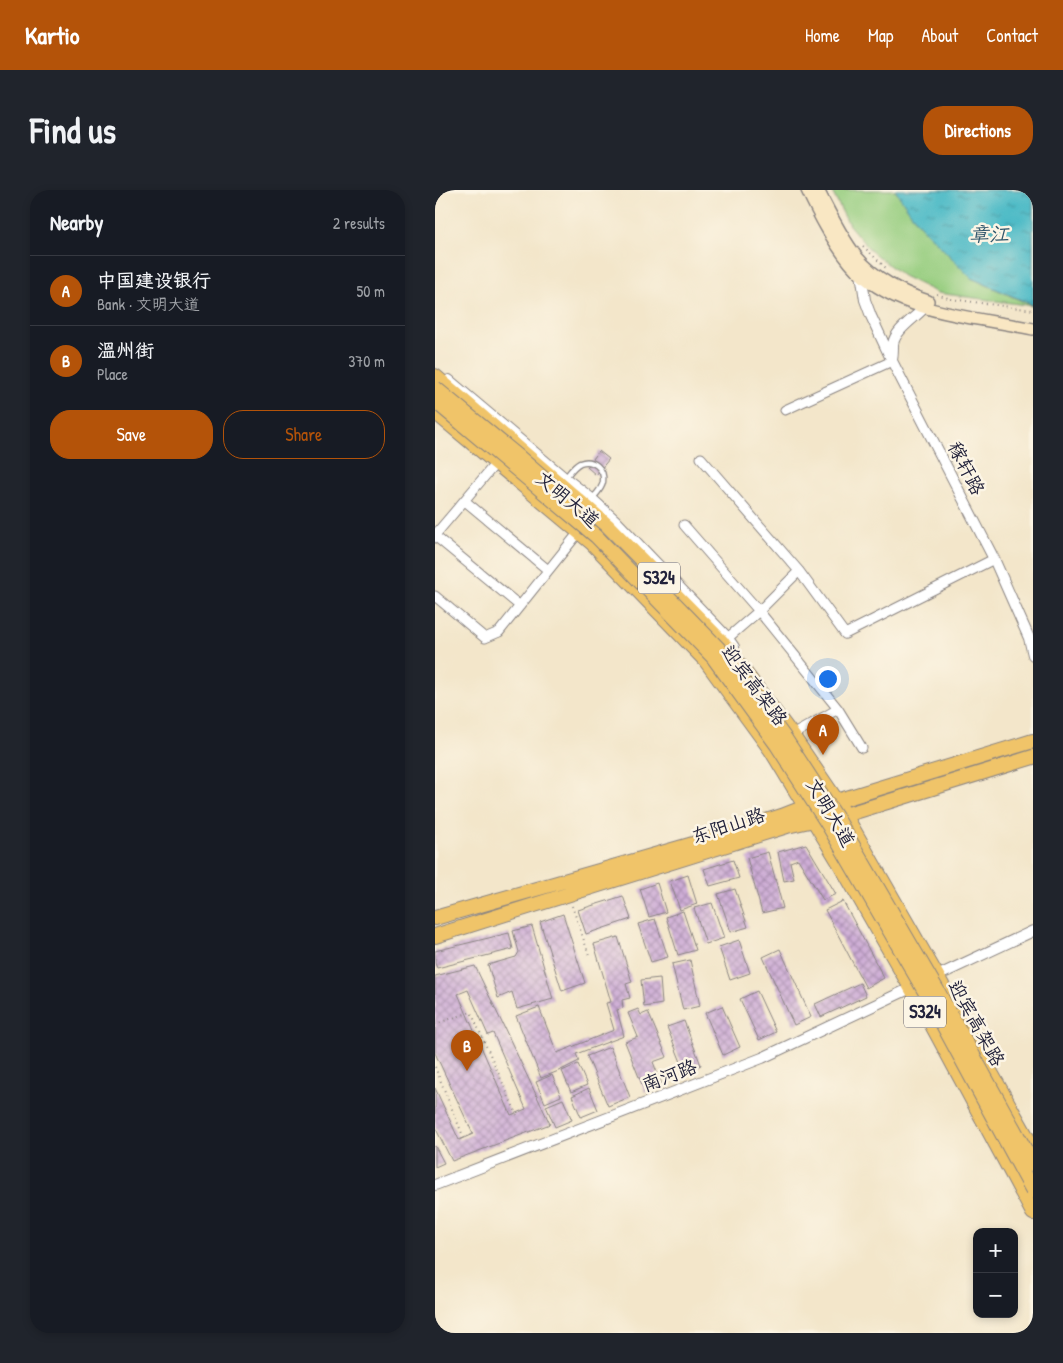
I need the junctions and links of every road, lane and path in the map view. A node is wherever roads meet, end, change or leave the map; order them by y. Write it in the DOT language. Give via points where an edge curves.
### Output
graph roads {
  1 [pos="807,190"];
  2 [pos="818,190"];
  3 [pos="859,242"];
  4 [pos="864,270"];
  5 [pos="893,274"];
  6 [pos="937,294"];
  7 [pos="924,308"];
  8 [pos="1033,310"];
  9 [pos="1033,321"];
  10 [pos="1033,329"];
  11 [pos="892,361"];
  12 [pos="435,370"];
  13 [pos="435,376"];
  14 [pos="435,388"];
  15 [pos="435,401"];
  16 [pos="785,410"];
  17 [pos="435,412"];
  18 [pos="701,458"];
  19 [pos="496,463"];
  20 [pos="565,478"];
  21 [pos="592,498"];
  22 [pos="465,500"];
  23 [pos="684,525"];
  24 [pos="579,532"];
  25 [pos="435,535"];
  26 [pos="994,559"];
  27 [pos="548,570"];
  28 [pos="799,571"];
  29 [pos="435,596"];
  30 [pos="520,606"];
  31 [pos="759,611"];
  32 [pos="725,640"];
  33 [pos="1033,655"];
  34 [pos="838,709"];
  35 [pos="794,734"];
  36 [pos="1033,741"];
  37 [pos="862,748"];
  38 [pos="1033,757"];
  39 [pos="837,801"];
  40 [pos="805,807"];
  41 [pos="845,815"];
  42 [pos="814,820"];
  43 [pos="569,894"];
  44 [pos="435,918"];
  45 [pos="1033,930"];
  46 [pos="435,936"];
  47 [pos="590,958"];
  48 [pos="937,976"];
  49 [pos="911,988"];
  50 [pos="435,1024"];
  51 [pos="932,1025"];
  52 [pos="435,1067"];
  53 [pos="517,1115"];
  54 [pos="463,1136"];
  55 [pos="1033,1148"];
  56 [pos="1033,1164"];
  57 [pos="435,1185"];
  58 [pos="1033,1191"];
  59 [pos="1033,1207"];
  60 [pos="1033,1213"];
  1 -- 4 [label="main road" via="838,247 851,264"];
  2 -- 4 [label="main road"];
  3 -- 5 [label="path"];
  4 -- 7 [label="main road" via="868,280 893,296"];
  4 -- 9 [label="main road" via="919,298 946,307"];
  4 -- 11 [label="street, 稼轩路" via="865,300"];
  6 -- 8 [label="path" via="951,299"];
  7 -- 10 [label="main road"];
  7 -- 11 [label="street" via="897,335"];
  11 -- 16 [label="street"];
  11 -- 26 [label="street, 稼轩路"];
  12 -- 20 [label="street"];
  13 -- 32 [label="main road, 文明大道 / S324" via="607,525"];
  14 -- 56 [label="main road, 迎宾高架路, bridge" via="601,529 721,650 786,740 838,820"];
  15 -- 58 [label="main road, 迎宾高架路, bridge" via="596,536 713,657 777,745 829,826 927,996"];
  17 -- 19 [label="main road, 文明大道 / S324"];
  18 -- 28 [label="street"];
  19 -- 22 [label="street"];
  19 -- 24 [label="main road, 文明大道 / S324"];
  20 -- 21 [label="street"];
  20 -- 21 [label="lane" via="580,464 596,465 602,472 603,482"];
  21 -- 32 [label="street"];
  22 -- 25 [label="street"];
  22 -- 27 [label="street"];
  23 -- 31 [label="street"];
  24 -- 27 [label="street"];
  24 -- 40 [label="main road, 文明大道 / S324" via="706,661 771,750"];
  25 -- 30 [label="street"];
  26 -- 28 [label="street" via="845,634"];
  26 -- 33 [label="street, 稼轩路" via="1029,638"];
  27 -- 30 [label="street"];
  28 -- 31 [label="street"];
  29 -- 30 [label="street" via="485,638 499,632"];
  31 -- 32 [label="street"];
  31 -- 34 [label="street"];
  32 -- 35 [label="main road, 文明大道 / S324"];
  34 -- 35 [label="street"];
  34 -- 37 [label="street"];
  35 -- 39 [label="main road, 文明大道 / S324"];
  36 -- 39 [label="main road, 东阳山路"];
  38 -- 41 [label="main road, 东阳山路"];
  39 -- 40 [label="main road, 东阳山路"];
  39 -- 41 [label="main road, 文明大道 / S324"];
  40 -- 42 [label="main road, 文明大道 / S324"];
  40 -- 44 [label="main road, 东阳山路" via="693,844"];
  41 -- 42 [label="main road, 东阳山路"];
  41 -- 48 [label="main road, 文明大道 / S324"];
  42 -- 43 [label="main road, 东阳山路"];
  42 -- 49 [label="main road, 文明大道 / S324"];
  43 -- 46 [label="main road, 东阳山路"];
  43 -- 47 [label="path"];
  45 -- 48 [label="street"];
  48 -- 55 [label="main road, 文明大道 / S324"];
  49 -- 51 [label="main road, 文明大道 / S324"];
  49 -- 57 [label="street, 南河路" via="762,1058"];
  50 -- 53 [label="path" via="471,1012"];
  51 -- 59 [label="main road, 文明大道 / S324"];
  51 -- 60 [label="main road"];
  52 -- 54 [label="path"];
}
